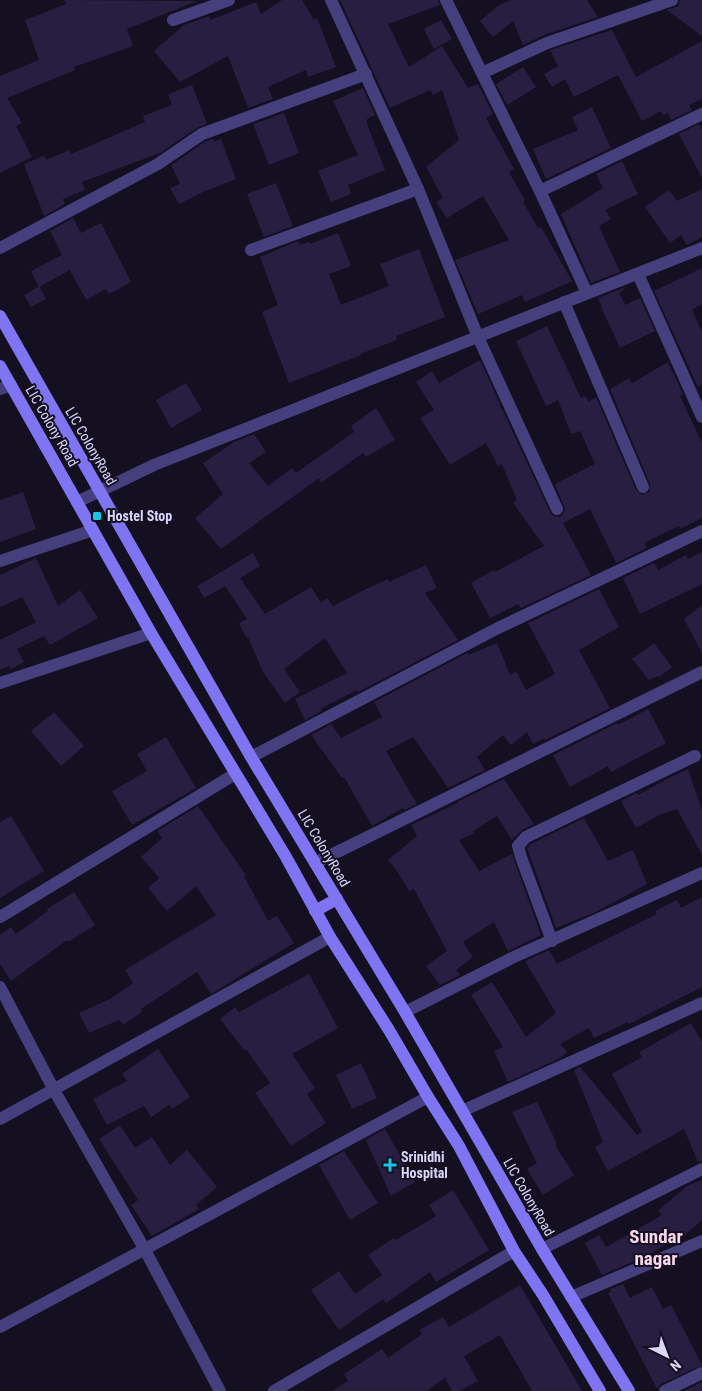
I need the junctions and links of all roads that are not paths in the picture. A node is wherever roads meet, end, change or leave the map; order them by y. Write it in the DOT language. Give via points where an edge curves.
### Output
graph roads {
  1 [pos="228,0"];
  2 [pos="331,0"];
  3 [pos="446,0"];
  4 [pos="672,0"];
  5 [pos="173,20"];
  6 [pos="482,73"];
  7 [pos="366,74"];
  8 [pos="702,114"];
  9 [pos="418,189"];
  10 [pos="540,192"];
  11 [pos="0,248"];
  12 [pos="702,248"];
  13 [pos="251,250"];
  14 [pos="638,274"];
  15 [pos="587,293"];
  16 [pos="564,302"];
  17 [pos="0,316"];
  18 [pos="478,338"];
  19 [pos="0,366"];
  20 [pos="5,387"];
  21 [pos="702,417"];
  22 [pos="643,487"];
  23 [pos="99,492"];
  24 [pos="78,502"];
  25 [pos="557,509"];
  26 [pos="92,530"];
  27 [pos="702,531"];
  28 [pos="0,561"];
  29 [pos="151,633"];
  30 [pos="702,672"];
  31 [pos="0,683"];
  32 [pos="694,756"];
  33 [pos="251,757"];
  34 [pos="235,774"];
  35 [pos="315,863"];
  36 [pos="702,873"];
  37 [pos="336,899"];
  38 [pos="315,911"];
  39 [pos="0,917"];
  40 [pos="330,937"];
  41 [pos="552,941"];
  42 [pos="0,987"];
  43 [pos="702,1003"];
  44 [pos="405,1012"];
  45 [pos="54,1090"];
  46 [pos="428,1097"];
  47 [pos="462,1112"];
  48 [pos="0,1119"];
  49 [pos="702,1169"];
  50 [pos="702,1241"];
  51 [pos="542,1249"];
  52 [pos="145,1250"];
  53 [pos="514,1251"];
  54 [pos="571,1297"];
  55 [pos="0,1327"];
  56 [pos="702,1373"];
  57 [pos="220,1391"];
  58 [pos="274,1391"];
  59 [pos="600,1391"];
  60 [pos="629,1391"];
  61 [pos="665,1391"];
  1 -- 5 [label="street"];
  2 -- 7 [label="street"];
  3 -- 6 [label="street"];
  4 -- 6 [label="street" via="547,43"];
  6 -- 10 [label="street"];
  7 -- 9 [label="street"];
  7 -- 11 [label="street" via="202,134 158,164"];
  8 -- 10 [label="street"];
  9 -- 13 [label="street"];
  9 -- 18 [label="street"];
  10 -- 15 [label="street"];
  12 -- 14 [label="street"];
  14 -- 15 [label="street"];
  14 -- 21 [label="street"];
  15 -- 16 [label="street"];
  16 -- 18 [label="street"];
  16 -- 22 [label="street"];
  17 -- 23 [label="main road, LIC ColonyRoad"];
  18 -- 23 [label="street" via="154,465"];
  18 -- 25 [label="street"];
  19 -- 20 [label="main road, LIC Colony Road"];
  20 -- 24 [label="main road, LIC Colony Road"];
  23 -- 24 [label="street"];
  23 -- 33 [label="main road, LIC ColonyRoad"];
  24 -- 26 [label="main road"];
  26 -- 28 [label="street"];
  26 -- 29 [label="main road"];
  27 -- 33 [label="street" via="498,628"];
  29 -- 31 [label="street"];
  29 -- 34 [label="main road"];
  30 -- 35 [label="street"];
  32 -- 41 [label="street" via="526,838 518,846"];
  33 -- 35 [label="main road, LIC ColonyRoad"];
  34 -- 38 [label="main road"];
  34 -- 39 [label="street"];
  35 -- 37 [label="main road, LIC ColonyRoad"];
  36 -- 41 [label="street"];
  37 -- 38 [label="main road"];
  37 -- 44 [label="main road, LIC ColonyRoad"];
  38 -- 40 [label="main road"];
  40 -- 45 [label="street"];
  40 -- 46 [label="main road" via="390,1030"];
  41 -- 44 [label="street"];
  42 -- 45 [label="street"];
  43 -- 47 [label="street"];
  44 -- 47 [label="main road, LIC ColonyRoad"];
  45 -- 48 [label="street"];
  45 -- 52 [label="street"];
  46 -- 52 [label="street"];
  46 -- 53 [label="main road" via="459,1146"];
  47 -- 51 [label="main road, LIC ColonyRoad"];
  49 -- 51 [label="street"];
  50 -- 54 [label="street"];
  51 -- 54 [label="main road, LIC ColonyRoad"];
  52 -- 55 [label="street"];
  52 -- 57 [label="street"];
  53 -- 58 [label="street"];
  53 -- 59 [label="main road"];
  54 -- 60 [label="main road, LIC ColonyRoad"];
  56 -- 61 [label="street"];
}
